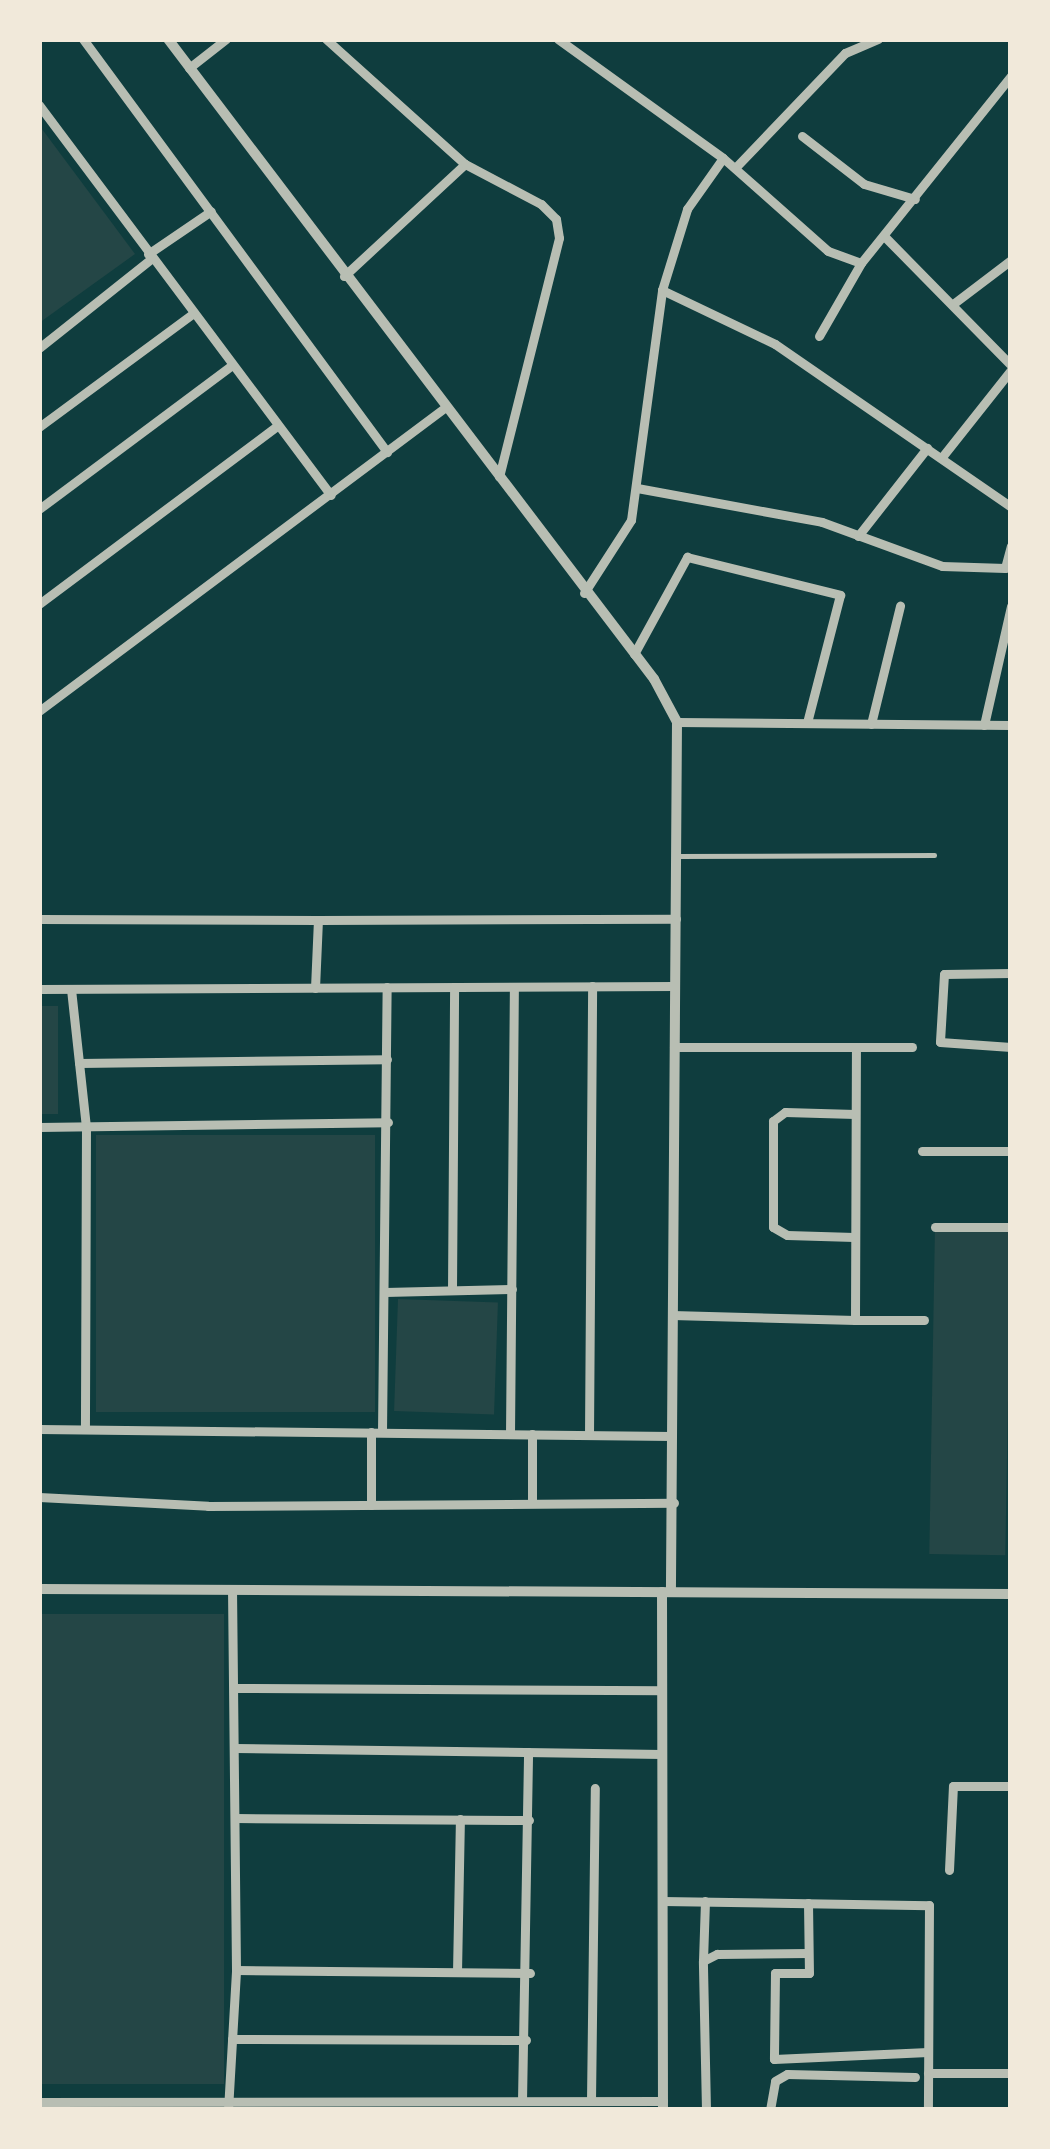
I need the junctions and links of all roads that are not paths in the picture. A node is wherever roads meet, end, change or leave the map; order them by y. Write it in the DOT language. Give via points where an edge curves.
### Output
graph roads {
  1 [pos="83,39"];
  2 [pos="168,39"];
  3 [pos="226,39"];
  4 [pos="326,39"];
  5 [pos="558,39"];
  6 [pos="878,39"];
  7 [pos="189,68"];
  8 [pos="1011,76"];
  9 [pos="39,105"];
  10 [pos="802,136"];
  11 [pos="723,158"];
  12 [pos="465,164"];
  13 [pos="735,168"];
  14 [pos="914,199"];
  15 [pos="211,211"];
  16 [pos="885,236"];
  17 [pos="150,257"];
  18 [pos="1011,260"];
  19 [pos="861,262"];
  20 [pos="344,276"];
  21 [pos="662,290"];
  22 [pos="953,304"];
  23 [pos="192,314"];
  24 [pos="819,336"];
  25 [pos="39,348"];
  26 [pos="231,366"];
  27 [pos="1011,367"];
  28 [pos="443,409"];
  29 [pos="277,426"];
  30 [pos="39,427"];
  31 [pos="927,448"];
  32 [pos="387,452"];
  33 [pos="941,457"];
  34 [pos="498,482"];
  35 [pos="637,488"];
  36 [pos="331,495"];
  37 [pos="1011,507"];
  38 [pos="39,509"];
  39 [pos="858,536"];
  40 [pos="1011,547"];
  41 [pos="584,593"];
  42 [pos="39,604"];
  43 [pos="900,606"];
  44 [pos="1011,606"];
  45 [pos="634,655"];
  46 [pos="39,711"];
  47 [pos="676,722"];
  48 [pos="807,723"];
  49 [pos="871,724"];
  50 [pos="984,725"];
  51 [pos="1011,725"];
  52 [pos="934,855"];
  53 [pos="676,856"];
  54 [pos="39,919"];
  55 [pos="317,920"];
  56 [pos="676,920"];
  57 [pos="1011,973"];
  58 [pos="514,986"];
  59 [pos="592,986"];
  60 [pos="675,986"];
  61 [pos="387,987"];
  62 [pos="454,987"];
  63 [pos="316,988"];
  64 [pos="39,989"];
  65 [pos="71,989"];
  66 [pos="674,1047"];
  67 [pos="856,1047"];
  68 [pos="912,1047"];
  69 [pos="1011,1047"];
  70 [pos="387,1059"];
  71 [pos="79,1063"];
  72 [pos="855,1114"];
  73 [pos="388,1122"];
  74 [pos="86,1126"];
  75 [pos="39,1127"];
  76 [pos="922,1151"];
  77 [pos="1011,1151"];
  78 [pos="935,1227"];
  79 [pos="1011,1227"];
  80 [pos="854,1237"];
  81 [pos="512,1289"];
  82 [pos="452,1290"];
  83 [pos="385,1292"];
  84 [pos="673,1315"];
  85 [pos="855,1319"];
  86 [pos="924,1320"];
  87 [pos="39,1429"];
  88 [pos="85,1429"];
  89 [pos="376,1432"];
  90 [pos="510,1434"];
  91 [pos="532,1434"];
  92 [pos="589,1435"];
  93 [pos="672,1436"];
  94 [pos="39,1497"];
  95 [pos="532,1503"];
  96 [pos="674,1503"];
  97 [pos="371,1505"];
  98 [pos="39,1588"];
  99 [pos="232,1589"];
  100 [pos="666,1592"];
  101 [pos="1011,1594"];
  102 [pos="234,1688"];
  103 [pos="662,1690"];
  104 [pos="235,1748"];
  105 [pos="528,1752"];
  106 [pos="662,1754"];
  107 [pos="1011,1786"];
  108 [pos="595,1788"];
  109 [pos="235,1818"];
  110 [pos="460,1819"];
  111 [pos="529,1820"];
  112 [pos="949,1870"];
  113 [pos="662,1901"];
  114 [pos="705,1901"];
  115 [pos="808,1903"];
  116 [pos="808,1953"];
  117 [pos="704,1961"];
  118 [pos="236,1970"];
  119 [pos="458,1972"];
  120 [pos="530,1972"];
  121 [pos="232,2039"];
  122 [pos="526,2040"];
  123 [pos="928,2052"];
  124 [pos="928,2073"];
  125 [pos="1011,2073"];
  126 [pos="915,2077"];
  127 [pos="591,2101"];
  128 [pos="39,2102"];
  129 [pos="522,2102"];
  130 [pos="228,2105"];
  131 [pos="291,2105"];
  132 [pos="663,2105"];
  133 [pos="93,2106"];
  134 [pos="157,2106"];
  135 [pos="349,2106"];
  136 [pos="706,2110"];
  137 [pos="770,2110"];
  138 [pos="928,2110"];
  1 -- 15 [label="street"];
  2 -- 7 [label="street"];
  3 -- 7 [label="street"];
  4 -- 12 [label="street"];
  5 -- 11 [label="street"];
  6 -- 13 [label="street" via="845,53"];
  7 -- 20 [label="street"];
  8 -- 14 [label="street"];
  9 -- 17 [label="street"];
  10 -- 14 [label="street" via="864,184"];
  11 -- 13 [label="street"];
  11 -- 21 [label="street" via="688,209"];
  12 -- 20 [label="street"];
  12 -- 34 [label="street" via="541,204 556,219 559,238"];
  13 -- 19 [label="street" via="828,250"];
  14 -- 16 [label="street"];
  15 -- 17 [label="street"];
  15 -- 32 [label="street"];
  16 -- 19 [label="street"];
  16 -- 22 [label="street"];
  17 -- 23 [label="street"];
  17 -- 25 [label="street"];
  18 -- 22 [label="street"];
  19 -- 24 [label="street"];
  20 -- 28 [label="street"];
  21 -- 31 [label="street" via="775,344"];
  21 -- 35 [label="street"];
  22 -- 27 [label="street"];
  23 -- 26 [label="street"];
  23 -- 30 [label="street"];
  26 -- 29 [label="street"];
  26 -- 38 [label="street"];
  27 -- 33 [label="street"];
  28 -- 32 [label="street"];
  28 -- 34 [label="street"];
  29 -- 36 [label="street"];
  29 -- 42 [label="street"];
  31 -- 33 [label="street"];
  31 -- 39 [label="street"];
  32 -- 36 [label="street"];
  33 -- 37 [label="street"];
  34 -- 41 [label="street"];
  35 -- 39 [label="street" via="809,518"];
  35 -- 41 [label="street" via="631,520"];
  36 -- 46 [label="street"];
  39 -- 40 [label="street" via="942,566 1005,568"];
  41 -- 45 [label="street"];
  43 -- 49 [label="street"];
  44 -- 50 [label="street"];
  45 -- 47 [label="street"];
  45 -- 48 [label="street" via="687,557 840,596"];
  47 -- 48 [label="street"];
  47 -- 53 [label="street"];
  48 -- 49 [label="street"];
  49 -- 50 [label="street"];
  50 -- 51 [label="street"];
  52 -- 53 [label="lane"];
  53 -- 56 [label="street"];
  54 -- 55 [label="street"];
  55 -- 56 [label="street"];
  55 -- 63 [label="street"];
  56 -- 60 [label="street"];
  57 -- 69 [label="street" via="944,974 940,1042"];
  58 -- 59 [label="street"];
  58 -- 62 [label="street"];
  58 -- 81 [label="street"];
  59 -- 60 [label="street"];
  59 -- 92 [label="street"];
  60 -- 66 [label="street"];
  61 -- 62 [label="street"];
  61 -- 63 [label="street"];
  61 -- 70 [label="street"];
  62 -- 82 [label="street"];
  63 -- 65 [label="street"];
  64 -- 65 [label="street"];
  65 -- 71 [label="street"];
  66 -- 67 [label="street"];
  66 -- 84 [label="street"];
  67 -- 68 [label="street"];
  67 -- 72 [label="street"];
  70 -- 71 [label="street"];
  70 -- 73 [label="street"];
  71 -- 74 [label="street"];
  72 -- 80 [label="street"];
  72 -- 80 [label="street" via="785,1112 773,1121 773,1227 787,1235"];
  73 -- 74 [label="street"];
  73 -- 83 [label="street"];
  74 -- 75 [label="street"];
  74 -- 88 [label="street"];
  76 -- 77 [label="street"];
  78 -- 79 [label="street"];
  80 -- 85 [label="street"];
  81 -- 82 [label="street"];
  81 -- 90 [label="street"];
  82 -- 83 [label="street"];
  83 -- 89 [label="street"];
  84 -- 85 [label="street"];
  84 -- 93 [label="street"];
  85 -- 86 [label="street"];
  87 -- 88 [label="street"];
  88 -- 89 [label="street"];
  89 -- 90 [label="street"];
  89 -- 97 [label="street"];
  90 -- 91 [label="street"];
  91 -- 92 [label="street"];
  91 -- 95 [label="street"];
  92 -- 93 [label="street"];
  93 -- 96 [label="street"];
  94 -- 97 [label="street"];
  95 -- 96 [label="street"];
  95 -- 97 [label="street"];
  96 -- 100 [label="street"];
  98 -- 99 [label="street"];
  99 -- 100 [label="street"];
  99 -- 102 [label="street"];
  100 -- 101 [label="street"];
  100 -- 103 [label="street"];
  102 -- 103 [label="street"];
  102 -- 104 [label="street"];
  103 -- 106 [label="street"];
  104 -- 105 [label="street"];
  104 -- 109 [label="street"];
  105 -- 106 [label="street"];
  105 -- 111 [label="street"];
  106 -- 113 [label="street"];
  107 -- 112 [label="street" via="953,1786"];
  108 -- 127 [label="street"];
  109 -- 110 [label="street"];
  109 -- 118 [label="street"];
  110 -- 111 [label="street"];
  110 -- 119 [label="street"];
  111 -- 120 [label="street"];
  113 -- 114 [label="street"];
  113 -- 132 [label="street"];
  114 -- 115 [label="street"];
  114 -- 117 [label="street"];
  115 -- 116 [label="street"];
  115 -- 123 [label="street" via="929,1905"];
  116 -- 117 [label="street"];
  116 -- 123 [label="street" via="809,1973 775,1972 774,2059"];
  117 -- 136 [label="street"];
  118 -- 119 [label="street"];
  118 -- 121 [label="street"];
  119 -- 120 [label="street"];
  120 -- 122 [label="street"];
  121 -- 122 [label="street"];
  121 -- 130 [label="street"];
  122 -- 129 [label="street"];
  123 -- 124 [label="street"];
  124 -- 125 [label="street"];
  124 -- 138 [label="street"];
  126 -- 137 [label="street" via="787,2074 775,2081"];
  127 -- 129 [label="street"];
  127 -- 132 [label="street"];
  128 -- 133 [label="street"];
  129 -- 135 [label="street"];
  130 -- 131 [label="street"];
  130 -- 134 [label="street"];
  131 -- 135 [label="street"];
  133 -- 134 [label="street"];
}
